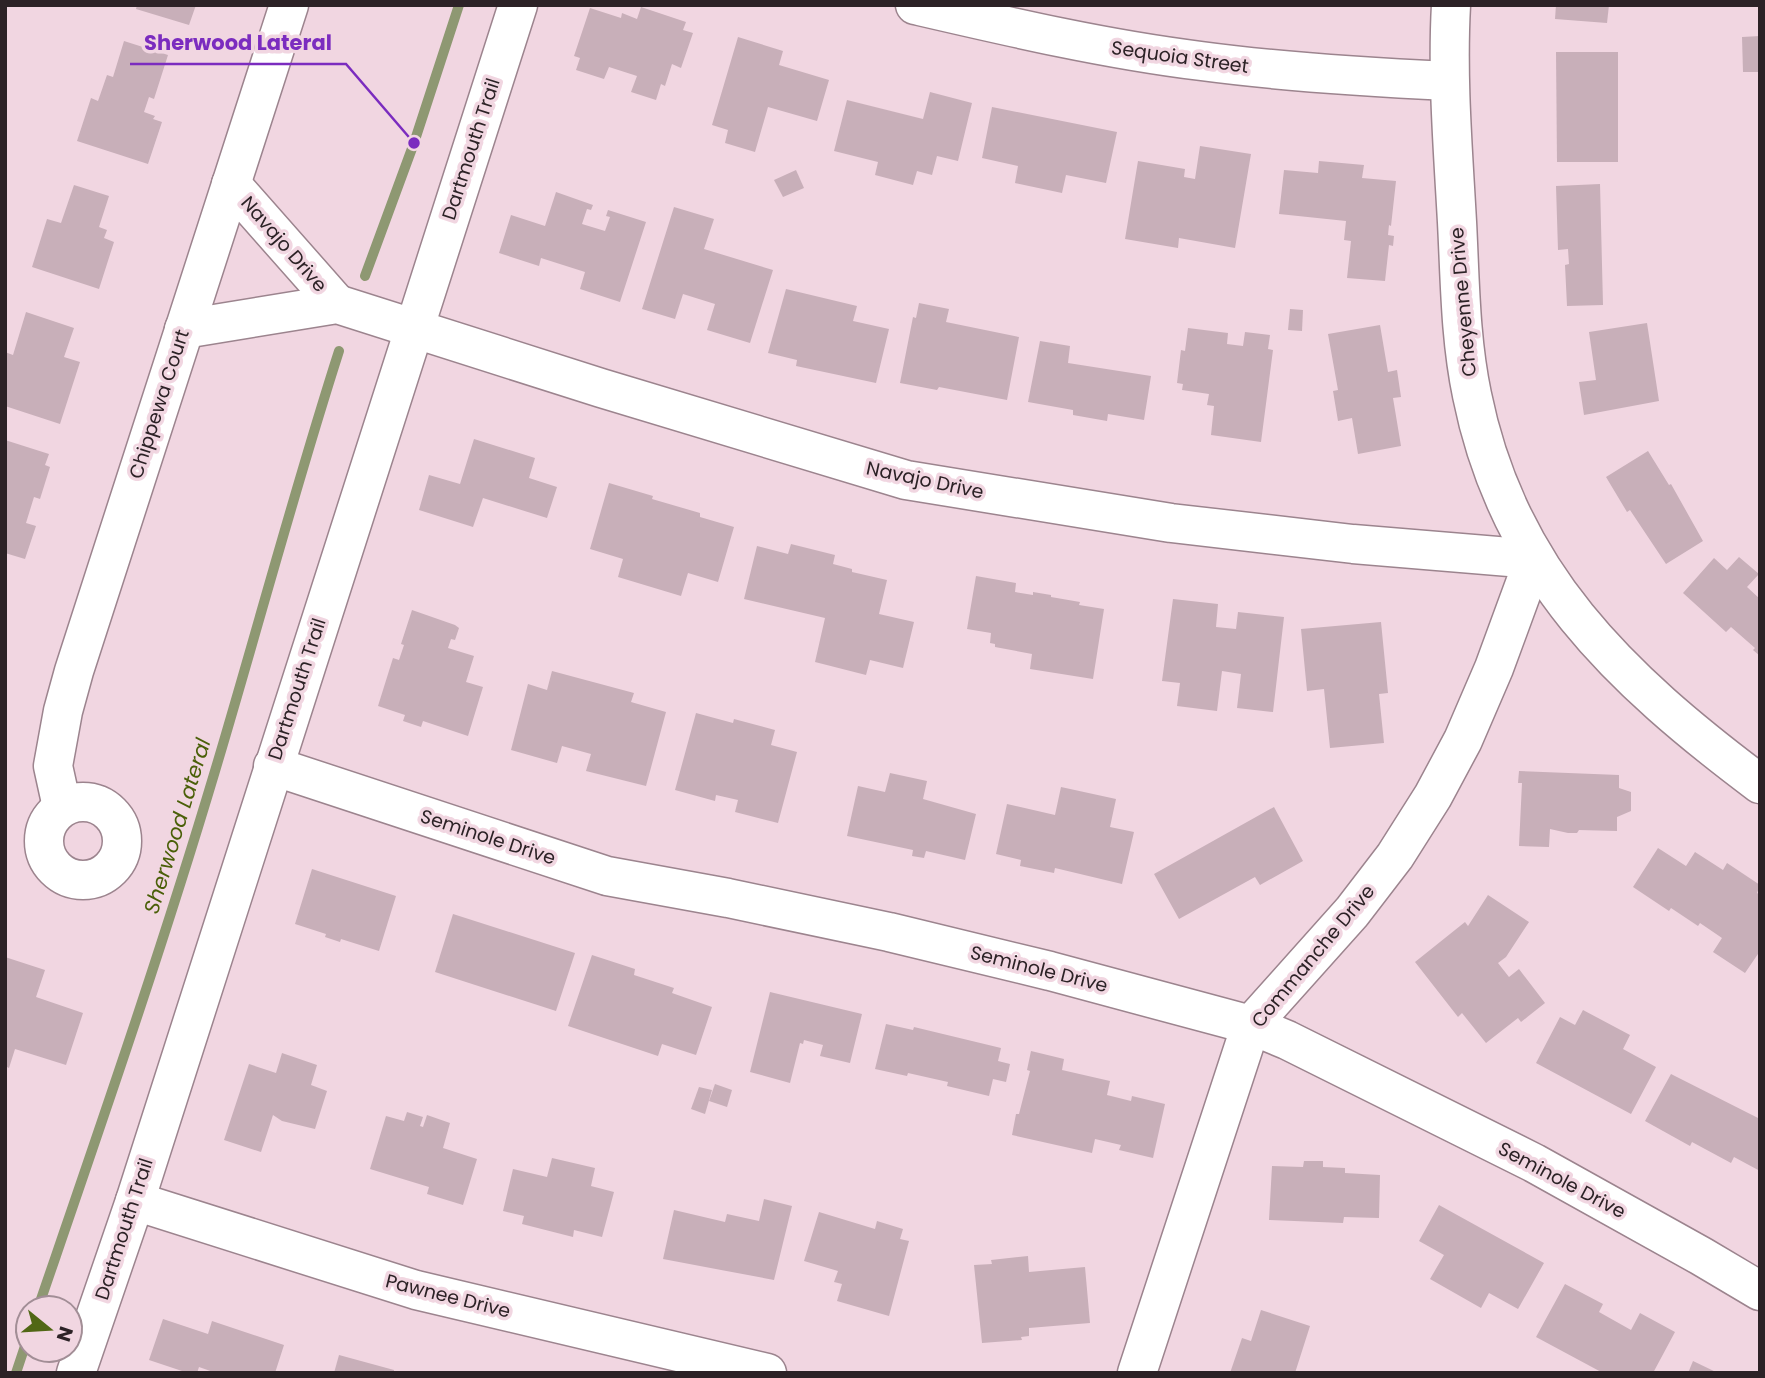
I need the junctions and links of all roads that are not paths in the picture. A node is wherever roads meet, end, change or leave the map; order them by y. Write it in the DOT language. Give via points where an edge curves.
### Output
graph roads {
  1 [pos="289,5"];
  2 [pos="518,5"];
  3 [pos="915,5"];
  4 [pos="1451,5"];
  5 [pos="1449,81"];
  6 [pos="231,184"];
  7 [pos="337,304"];
  8 [pos="184,329"];
  9 [pos="413,329"];
  10 [pos="1534,559"];
  11 [pos="273,765"];
  12 [pos="1760,785"];
  13 [pos="62,807"];
  14 [pos="1251,1025"];
  15 [pos="135,1201"];
  16 [pos="1760,1291"];
  17 [pos="76,1373"];
  18 [pos="767,1373"];
  19 [pos="1138,1373"];
  1 -- 6 [label="street, Chippewa Court"];
  2 -- 9 [label="street, Dartmouth Trail"];
  3 -- 5 [label="street, Sequoia Street" via="1077,42 1200,61 1324,75"];
  4 -- 5 [label="street, Cheyenne Drive"];
  5 -- 10 [label="street, Cheyenne Drive" via="1462,332 1472,396 1492,466"];
  6 -- 7 [label="street, Navajo Drive"];
  6 -- 8 [label="street, Chippewa Court"];
  7 -- 8 [label="street, Navajo Drive"];
  7 -- 9 [label="street, Navajo Drive"];
  8 -- 13 [label="street, Chippewa Court" via="63,711 53,766"];
  9 -- 10 [label="street, Navajo Drive" via="906,480 1171,523"];
  9 -- 11 [label="street, Dartmouth Trail"];
  10 -- 12 [label="street, Cheyenne Drive" via="1576,619 1625,673"];
  10 -- 14 [label="street, Commanche Drive" via="1494,668 1433,796 1352,912"];
  11 -- 14 [label="street, Seminole Drive" via="607,876 889,932"];
  11 -- 15 [label="street, Dartmouth Trail"];
  14 -- 16 [label="street, Seminole Drive" via="1534,1163"];
  14 -- 19 [label="street, Commanche Drive"];
  15 -- 17 [label="street, Dartmouth Trail"];
  15 -- 18 [label="street, Pawnee Drive" via="416,1290"];
}
